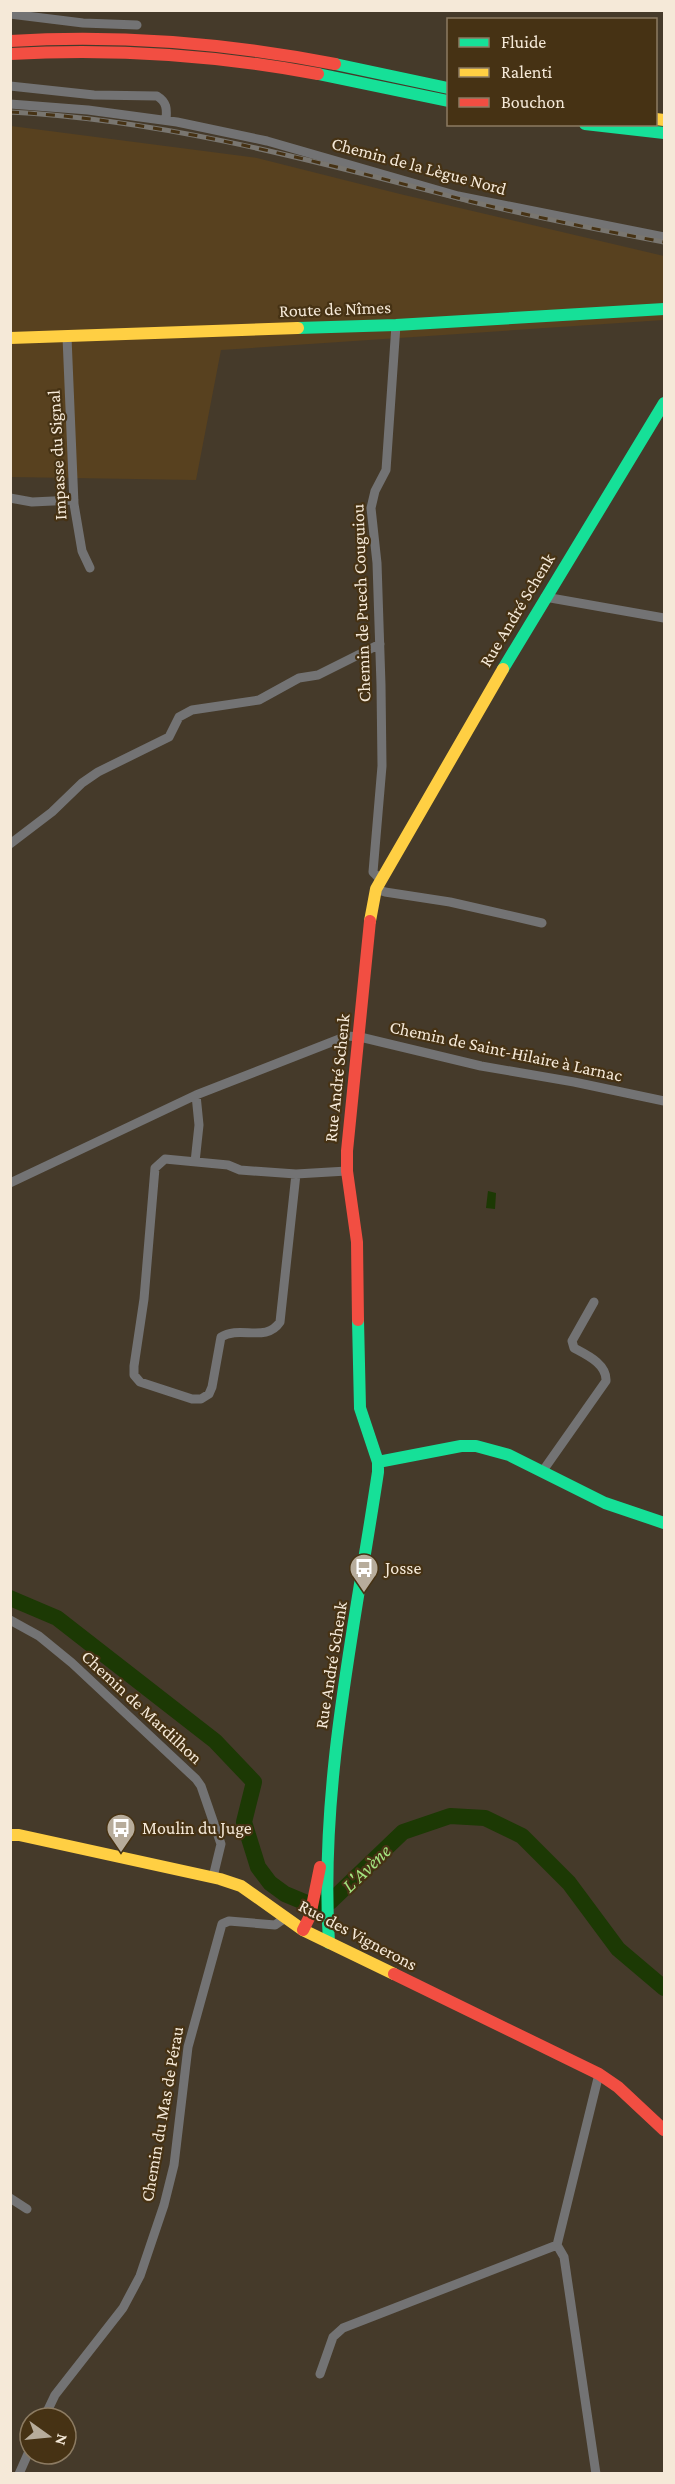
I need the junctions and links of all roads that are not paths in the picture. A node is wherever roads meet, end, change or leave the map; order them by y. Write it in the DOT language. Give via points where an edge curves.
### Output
graph roads {
  1 [pos="10,15"];
  2 [pos="137,25"];
  3 [pos="10,41"];
  4 [pos="10,54"];
  5 [pos="10,86"];
  6 [pos="447,88"];
  7 [pos="447,101"];
  8 [pos="10,104"];
  9 [pos="166,120"];
  10 [pos="603,126"];
  11 [pos="664,133"];
  12 [pos="664,237"];
  13 [pos="663,310"];
  14 [pos="396,325"];
  15 [pos="67,337"];
  16 [pos="10,338"];
  17 [pos="664,403"];
  18 [pos="10,498"];
  19 [pos="74,500"];
  20 [pos="90,568"];
  21 [pos="545,597"];
  22 [pos="664,618"];
  23 [pos="380,644"];
  24 [pos="10,844"];
  25 [pos="379,884"];
  26 [pos="542,923"];
  27 [pos="360,1037"];
  28 [pos="196,1095"];
  29 [pos="664,1101"];
  30 [pos="195,1161"];
  31 [pos="347,1171"];
  32 [pos="296,1174"];
  33 [pos="10,1183"];
  34 [pos="594,1302"];
  35 [pos="378,1462"];
  36 [pos="542,1472"];
  37 [pos="664,1523"];
  38 [pos="10,1620"];
  39 [pos="10,1835"];
  40 [pos="213,1877"];
  41 [pos="320,1888"];
  42 [pos="285,1918"];
  43 [pos="303,1930"];
  44 [pos="329,1943"];
  45 [pos="599,2074"];
  46 [pos="664,2130"];
  47 [pos="10,2198"];
  48 [pos="27,2209"];
  49 [pos="557,2245"];
  50 [pos="321,2374"];
  51 [pos="50,2406"];
  52 [pos="596,2474"];
  1 -- 2 [label="street"];
  3 -- 6 [label="main road" via="105,37 214,44"];
  4 -- 7 [label="main road" via="164,52 268,65"];
  5 -- 9 [label="street" via="94,95 157,96 167,108"];
  8 -- 9 [label="street, Chemin de la Lègue Nord"];
  9 -- 12 [label="street, Chemin de la Lègue Nord" via="267,141 458,196"];
  10 -- 11 [label="main road"];
  13 -- 14 [label="main road, Route de Nîmes"];
  14 -- 15 [label="main road, Route de Nîmes"];
  14 -- 23 [label="street, Chemin de Puech Couguiou" via="386,470 371,508"];
  15 -- 16 [label="main road, Route de Nîmes"];
  15 -- 19 [label="street, Impasse du Signal"];
  17 -- 21 [label="main road, Rue André Schenk"];
  18 -- 19 [label="street" via="32,502"];
  19 -- 20 [label="street, Impasse du Signal" via="82,551"];
  21 -- 22 [label="street"];
  21 -- 25 [label="main road, Rue André Schenk"];
  23 -- 24 [label="street" via="318,675 299,678 259,700 192,710 179,717 169,737 98,772"];
  23 -- 25 [label="street, Chemin de Puech Couguiou" via="382,766 373,872"];
  25 -- 26 [label="street" via="385,892"];
  25 -- 27 [label="main road, Rue André Schenk" via="370,914"];
  27 -- 28 [label="street, Chemin de Saint-Hilaire à Larnac" via="347,1036"];
  27 -- 29 [label="street, Chemin de Saint-Hilaire à Larnac" via="481,1066"];
  27 -- 31 [label="main road, Rue André Schenk"];
  28 -- 30 [label="street" via="199,1125"];
  28 -- 33 [label="street, Chemin de Saint-Hilaire à Larnac"];
  30 -- 32 [label="street" via="240,1170"];
  30 -- 32 [label="street" via="165,1159 155,1168 134,1375 140,1382 192,1399 209,1394 221,1337 228,1332 268,1333 280,1322"];
  31 -- 32 [label="street"];
  31 -- 35 [label="main road, Rue André Schenk" via="357,1242 360,1408"];
  34 -- 36 [label="street" via="572,1341 574,1348 602,1367 606,1381"];
  35 -- 36 [label="main road" via="476,1446 509,1455"];
  35 -- 41 [label="main road, Rue André Schenk"];
  36 -- 37 [label="main road" via="604,1503"];
  38 -- 40 [label="street, Chemin de Mardilhon" via="39,1636 72,1663 196,1779 221,1844"];
  39 -- 40 [label="main road, Rue des Vignerons"];
  40 -- 42 [label="main road, Rue des Vignerons" via="241,1886"];
  41 -- 43 [label="main road, Rue André Schenk"];
  41 -- 44 [label="main road, Rue André Schenk"];
  42 -- 43 [label="main road, Rue des Vignerons"];
  42 -- 51 [label="street, Chemin du Mas de Pérau" via="275,1924 222,1924 188,2047 174,2165 140,2276 123,2308"];
  43 -- 44 [label="main road, Rue des Vignerons"];
  44 -- 45 [label="main road, Rue des Vignerons"];
  45 -- 46 [label="main road, Rue des Vignerons"];
  45 -- 49 [label="street"];
  47 -- 48 [label="street"];
  49 -- 50 [label="street" via="343,2328 333,2337"];
  49 -- 52 [label="street" via="564,2257"];
}
